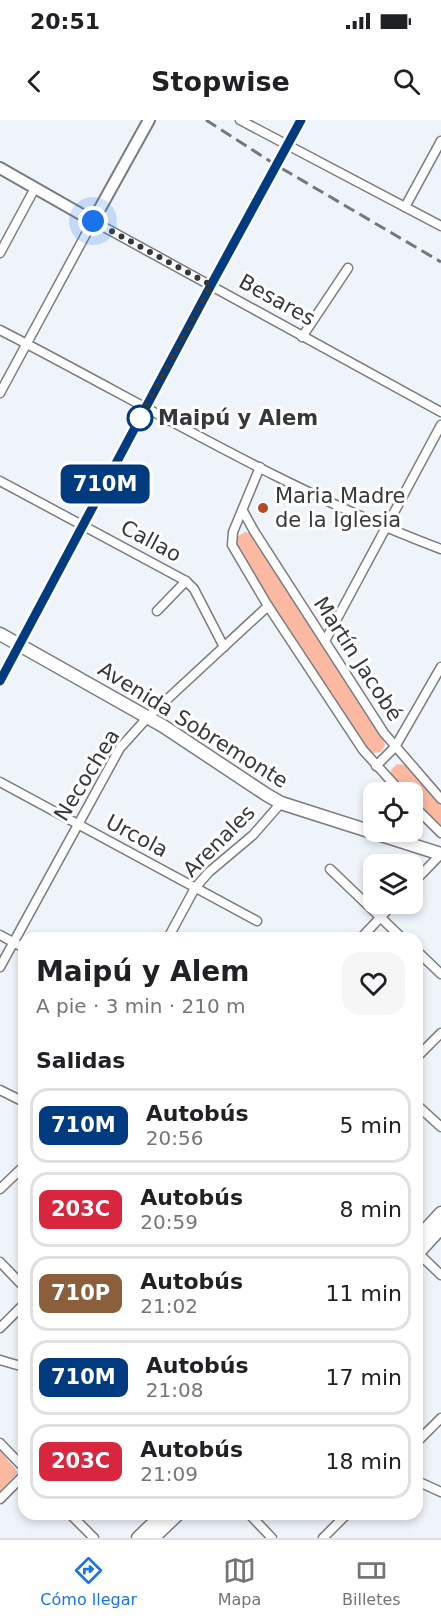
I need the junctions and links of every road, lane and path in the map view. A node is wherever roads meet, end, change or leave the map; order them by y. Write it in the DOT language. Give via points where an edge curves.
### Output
graph roads {
  1 [pos="149,120"];
  2 [pos="240,120"];
  3 [pos="301,120"];
  4 [pos="441,141"];
  5 [pos="286,146"];
  6 [pos="0,168"];
  7 [pos="35,188"];
  8 [pos="405,207"];
  9 [pos="93,221"];
  10 [pos="441,226"];
  11 [pos="0,253"];
  12 [pos="348,268"];
  13 [pos="211,285"];
  14 [pos="0,330"];
  15 [pos="302,337"];
  16 [pos="26,344"];
  17 [pos="0,393"];
  18 [pos="146,407"];
  19 [pos="441,412"];
  20 [pos="441,424"];
  21 [pos="260,467"];
  22 [pos="0,481"];
  23 [pos="243,511"];
  24 [pos="83,525"];
  25 [pos="387,529"];
  26 [pos="234,531"];
  27 [pos="254,531"];
  28 [pos="441,549"];
  29 [pos="186,581"];
  30 [pos="268,606"];
  31 [pos="156,611"];
  32 [pos="0,634"];
  33 [pos="325,641"];
  34 [pos="20,644"];
  35 [pos="224,647"];
  36 [pos="441,668"];
  37 [pos="0,681"];
  38 [pos="148,717"];
  39 [pos="394,747"];
  40 [pos="376,766"];
  41 [pos="0,782"];
  42 [pos="391,782"];
  43 [pos="441,798"];
  44 [pos="281,803"];
  45 [pos="423,815"];
  46 [pos="76,824"];
  47 [pos="441,833"];
  48 [pos="441,854"];
  49 [pos="330,869"];
  50 [pos="423,873"];
  51 [pos="195,888"];
  52 [pos="384,914"];
  53 [pos="381,917"];
  54 [pos="257,921"];
  55 [pos="18,932"];
  56 [pos="171,932"];
  57 [pos="367,932"];
  58 [pos="396,932"];
  59 [pos="18,933"];
  60 [pos="0,935"];
  61 [pos="13,942"];
  62 [pos="18,945"];
  63 [pos="423,957"];
  64 [pos="0,967"];
  65 [pos="441,974"];
  66 [pos="441,1033"];
  67 [pos="423,1051"];
  68 [pos="0,1090"];
  69 [pos="18,1099"];
  70 [pos="423,1110"];
  71 [pos="441,1127"];
  72 [pos="18,1172"];
  73 [pos="0,1189"];
  74 [pos="441,1213"];
  75 [pos="441,1228"];
  76 [pos="423,1232"];
  77 [pos="423,1247"];
  78 [pos="423,1258"];
  79 [pos="0,1262"];
  80 [pos="441,1275"];
  81 [pos="18,1281"];
  82 [pos="18,1310"];
  83 [pos="0,1328"];
  84 [pos="0,1360"];
  85 [pos="18,1364"];
  86 [pos="441,1418"];
  87 [pos="423,1436"];
  88 [pos="0,1443"];
  89 [pos="18,1462"];
  90 [pos="18,1481"];
  91 [pos="423,1483"];
  92 [pos="441,1492"];
  93 [pos="0,1499"];
  94 [pos="76,1520"];
  95 [pos="157,1520"];
  96 [pos="172,1520"];
  97 [pos="255,1520"];
  98 [pos="341,1520"];
  99 [pos="94,1538"];
  100 [pos="138,1538"];
  101 [pos="153,1538"];
  102 [pos="272,1538"];
  103 [pos="323,1538"];
  1 -- 9 [label="street"];
  2 -- 5 [label="street"];
  3 -- 5 [label="street"];
  4 -- 8 [label="street"];
  5 -- 8 [label="street"];
  5 -- 13 [label="street"];
  6 -- 7 [label="street, Besares"];
  7 -- 9 [label="street, Besares"];
  7 -- 11 [label="street"];
  8 -- 10 [label="street"];
  9 -- 13 [label="street, Besares"];
  9 -- 16 [label="street"];
  12 -- 15 [label="street"];
  13 -- 15 [label="street, Besares"];
  13 -- 18 [label="street"];
  14 -- 16 [label="street"];
  15 -- 19 [label="street, Besares"];
  16 -- 17 [label="street"];
  16 -- 18 [label="street"];
  18 -- 21 [label="street"];
  18 -- 24 [label="street"];
  20 -- 25 [label="street"];
  21 -- 23 [label="street"];
  21 -- 25 [label="street"];
  22 -- 24 [label="street, Callao"];
  23 -- 26 [label="street"];
  23 -- 27 [label="street"];
  24 -- 29 [label="street, Callao"];
  24 -- 34 [label="street"];
  25 -- 28 [label="street"];
  25 -- 33 [label="street"];
  26 -- 27 [label="street"];
  26 -- 30 [label="street" via="232,545"];
  27 -- 33 [label="street, Martín Jacobé"];
  29 -- 31 [label="street"];
  29 -- 35 [label="street, Callao" via="194,588"];
  30 -- 35 [label="street, Necochea"];
  30 -- 40 [label="street"];
  32 -- 34 [label="main road, Avenida Sobremonte"];
  33 -- 39 [label="street, Martín Jacobé"];
  34 -- 37 [label="street"];
  34 -- 38 [label="main road, Avenida Sobremonte"];
  35 -- 38 [label="street, Necochea"];
  36 -- 39 [label="street"];
  38 -- 44 [label="main road, Avenida Sobremonte"];
  38 -- 46 [label="street, Necochea" via="120,748"];
  39 -- 40 [label="street"];
  39 -- 43 [label="street, Martín Jacobé"];
  40 -- 42 [label="street"];
  41 -- 46 [label="street, Urcola"];
  44 -- 48 [label="main road, Avenida Sobremonte"];
  44 -- 51 [label="street, Arenales" via="253,835"];
  45 -- 47 [label="street"];
  46 -- 51 [label="street, Urcola"];
  46 -- 55 [label="street, Necochea"];
  48 -- 50 [label="street"];
  49 -- 53 [label="street"];
  51 -- 54 [label="street, Urcola"];
  51 -- 56 [label="street, Arenales"];
  52 -- 53 [label="street"];
  53 -- 57 [label="street"];
  53 -- 58 [label="street"];
  59 -- 61 [label="street, Necochea"];
  60 -- 61 [label="street"];
  61 -- 62 [label="street"];
  61 -- 64 [label="street, Necochea"];
  63 -- 65 [label="street"];
  66 -- 67 [label="street"];
  68 -- 69 [label="street"];
  70 -- 71 [label="street"];
  72 -- 73 [label="street"];
  74 -- 76 [label="main road"];
  75 -- 77 [label="main road"];
  78 -- 80 [label="street"];
  79 -- 81 [label="street"];
  82 -- 83 [label="street"];
  84 -- 85 [label="street"];
  86 -- 87 [label="street"];
  88 -- 89 [label="street"];
  90 -- 93 [label="street"];
  91 -- 92 [label="street"];
  94 -- 99 [label="street"];
  95 -- 100 [label="main road"];
  96 -- 101 [label="main road"];
  97 -- 102 [label="street"];
  98 -- 103 [label="street"];
}
